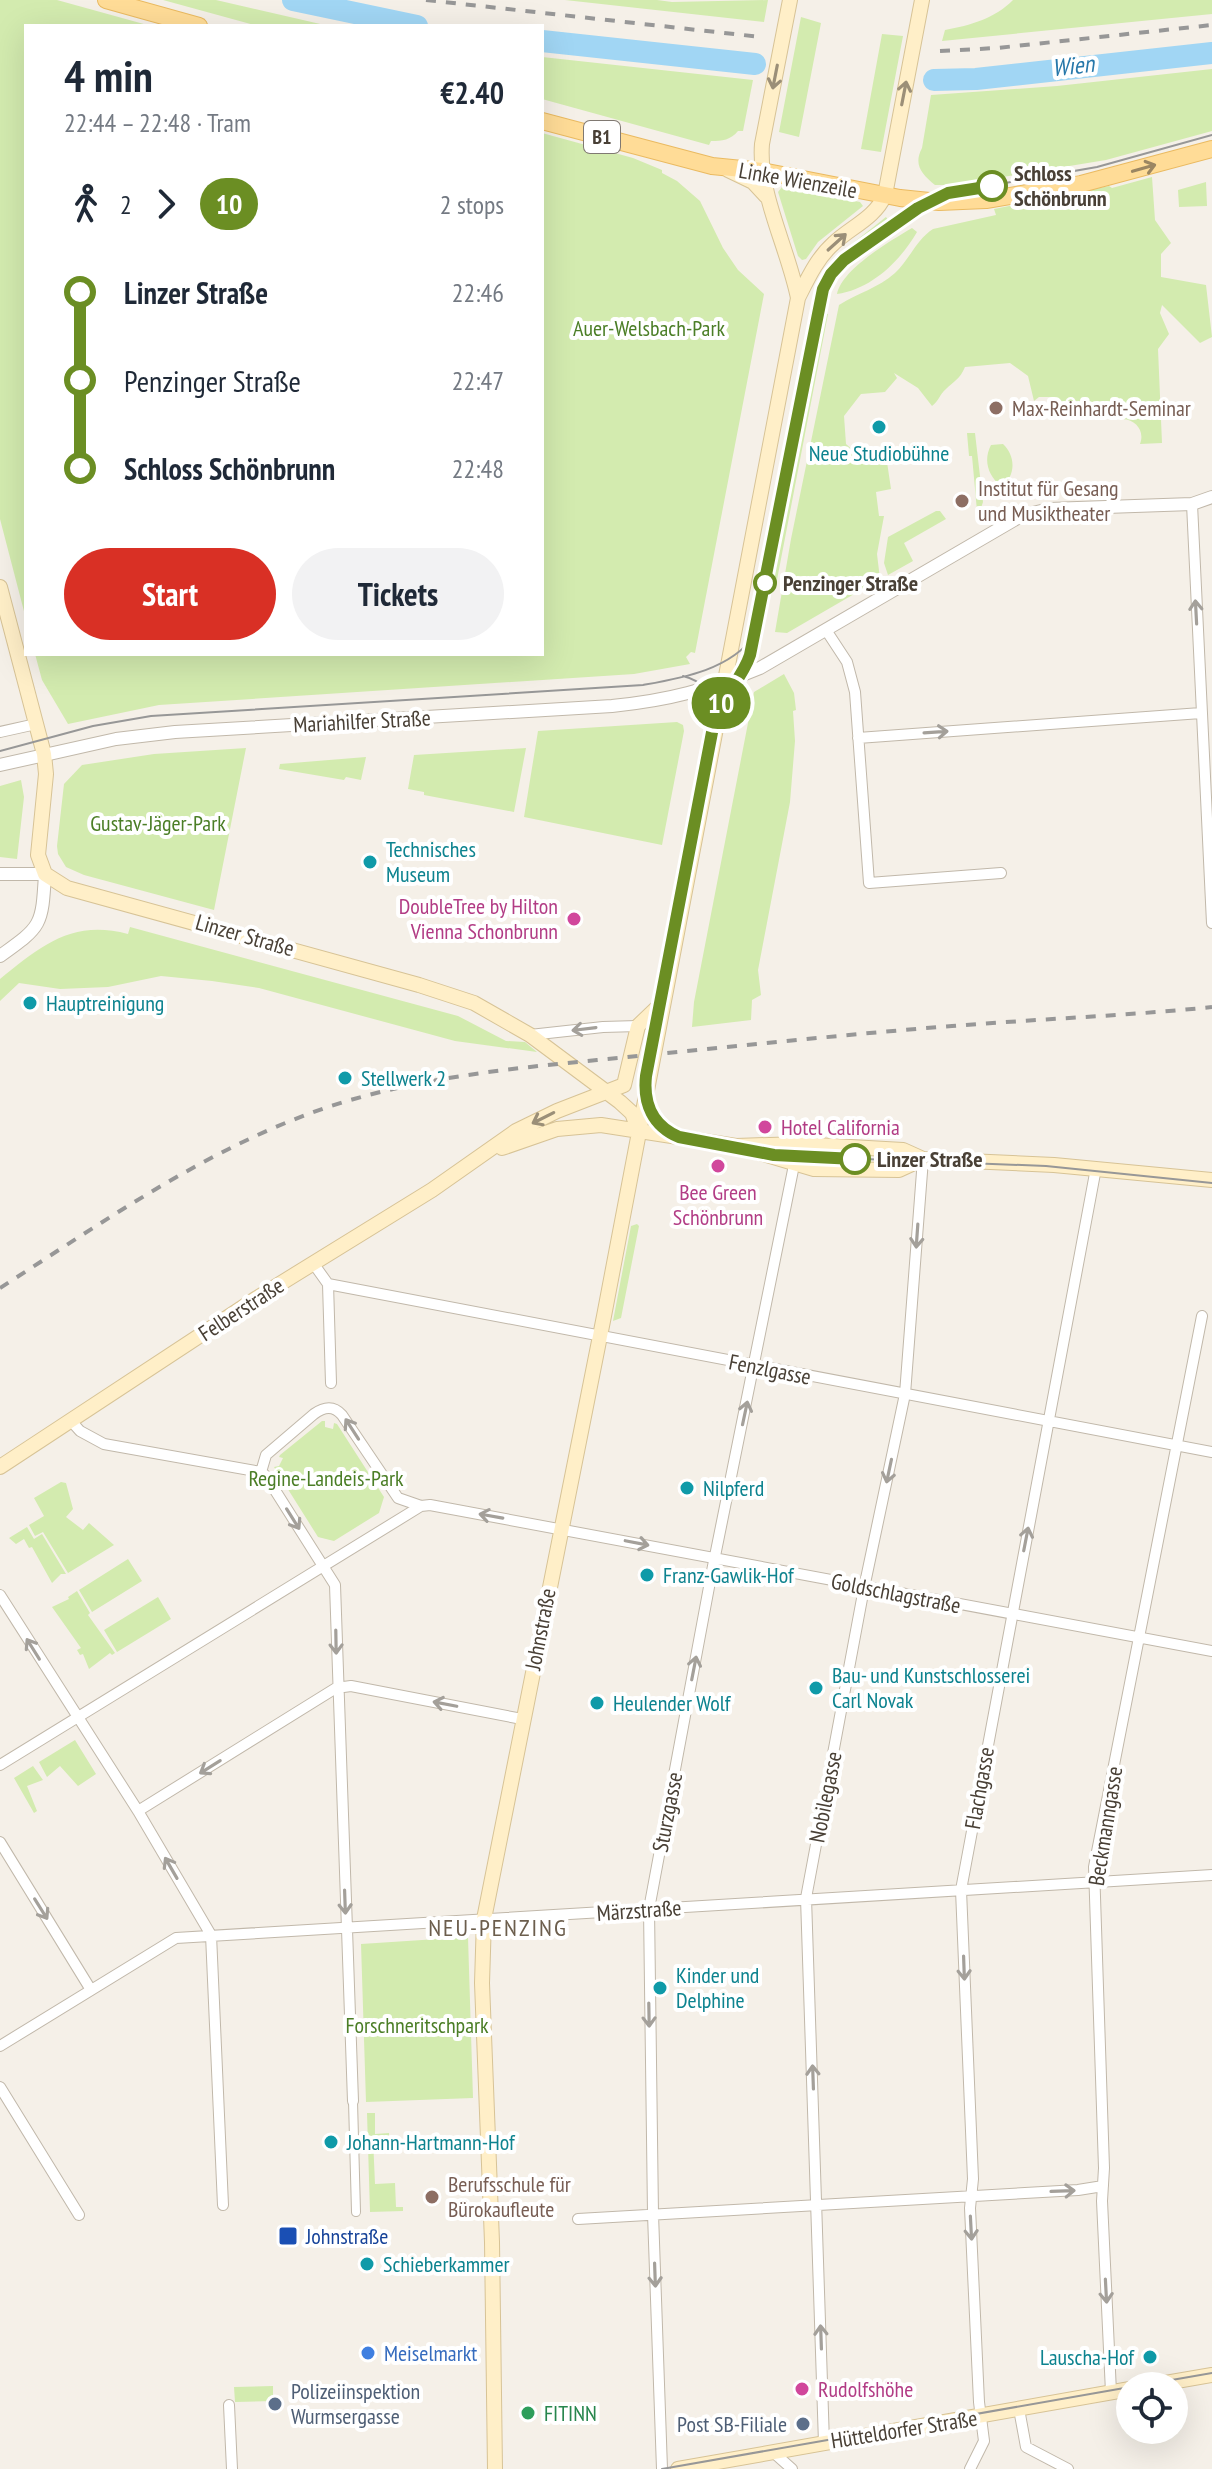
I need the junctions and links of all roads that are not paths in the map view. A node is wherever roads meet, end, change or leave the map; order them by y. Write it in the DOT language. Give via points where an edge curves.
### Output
graph roads {
  1 [pos="106,0"];
  2 [pos="790,0"];
  3 [pos="922,0"];
  4 [pos="192,24"];
  5 [pos="544,122"];
  6 [pos="1212,149"];
  7 [pos="712,166"];
  8 [pos="762,171"];
  9 [pos="885,195"];
  10 [pos="768,198"];
  11 [pos="798,298"];
  12 [pos="1212,497"];
  13 [pos="1192,504"];
  14 [pos="0,587"];
  15 [pos="826,630"];
  16 [pos="724,684"];
  17 [pos="1201,713"];
  18 [pos="36,724"];
  19 [pos="0,732"];
  20 [pos="858,738"];
  21 [pos="44,754"];
  22 [pos="0,765"];
  23 [pos="1210,858"];
  24 [pos="1001,873"];
  25 [pos="0,874"];
  26 [pos="45,874"];
  27 [pos="1212,923"];
  28 [pos="0,956"];
  29 [pos="663,1003"];
  30 [pos="638,1026"];
  31 [pos="530,1035"];
  32 [pos="608,1092"];
  33 [pos="638,1130"];
  34 [pos="736,1146"];
  35 [pos="484,1155"];
  36 [pos="923,1159"];
  37 [pos="794,1165"];
  38 [pos="1096,1168"];
  39 [pos="1212,1180"];
  40 [pos="313,1263"];
  41 [pos="328,1284"];
  42 [pos="1202,1316"];
  43 [pos="599,1336"];
  44 [pos="754,1366"];
  45 [pos="331,1383"];
  46 [pos="905,1394"];
  47 [pos="72,1422"];
  48 [pos="1048,1422"];
  49 [pos="1176,1446"];
  50 [pos="1212,1452"];
  51 [pos="0,1467"];
  52 [pos="261,1472"];
  53 [pos="421,1506"];
  54 [pos="560,1528"];
  55 [pos="715,1559"];
  56 [pos="324,1567"];
  57 [pos="864,1588"];
  58 [pos="0,1595"];
  59 [pos="1010,1615"];
  60 [pos="1139,1637"];
  61 [pos="1212,1651"];
  62 [pos="336,1688"];
  63 [pos="78,1718"];
  64 [pos="522,1719"];
  65 [pos="0,1765"];
  66 [pos="138,1811"];
  67 [pos="0,1842"];
  68 [pos="1212,1875"];
  69 [pos="1093,1883"];
  70 [pos="961,1890"];
  71 [pos="806,1898"];
  72 [pos="649,1909"];
  73 [pos="484,1919"];
  74 [pos="346,1928"];
  75 [pos="211,1935"];
  76 [pos="91,1990"];
  77 [pos="0,2046"];
  78 [pos="0,2087"];
  79 [pos="353,2101"];
  80 [pos="1103,2186"];
  81 [pos="971,2195"];
  82 [pos="818,2204"];
  83 [pos="223,2205"];
  84 [pos="356,2212"];
  85 [pos="653,2214"];
  86 [pos="79,2215"];
  87 [pos="578,2219"];
  88 [pos="1212,2375"];
  89 [pos="1188,2379"];
  90 [pos="1116,2391"];
  91 [pos="1111,2392"];
  92 [pos="229,2405"];
  93 [pos="1019,2409"];
  94 [pos="980,2417"];
  95 [pos="824,2443"];
  96 [pos="773,2452"];
  97 [pos="232,2469"];
  98 [pos="495,2469"];
  99 [pos="662,2469"];
  100 [pos="678,2469"];
  101 [pos="792,2469"];
  102 [pos="970,2469"];
  103 [pos="1068,2469"];
  1 -- 4 [label="main road"];
  2 -- 8 [label="main road, one-way" via="762,144"];
  9 -- 3 [label="main road, one-way"];
  5 -- 7 [label="main road, Linke Wienzeile / B1"];
  9 -- 6 [label="main road, B1, one-way" via="939,202 986,200 1119,176"];
  7 -- 8 [label="main road, Linke Wienzeile / B1"];
  7 -- 10 [label="main road, Linke Wienzeile" via="745,177"];
  8 -- 9 [label="main road, Linke Wienzeile / B1"];
  8 -- 10 [label="main road"];
  11 -- 9 [label="main road, one-way" via="823,255 876,210"];
  10 -- 11 [label="main road"];
  11 -- 16 [label="main road, Johnstraße"];
  12 -- 13 [label="street"];
  13 -- 15 [label="street" via="1049,509 1021,516"];
  17 -- 13 [label="street, one-way"];
  14 -- 18 [label="main road"];
  15 -- 16 [label="street"];
  15 -- 20 [label="street" via="847,662"];
  16 -- 21 [label="street, Mariahilfer Straße" via="646,703 175,732"];
  16 -- 29 [label="main road, Johnstraße"];
  20 -- 17 [label="street, one-way"];
  17 -- 23 [label="street"];
  18 -- 19 [label="street"];
  18 -- 21 [label="main road"];
  20 -- 24 [label="street" via="869,883"];
  21 -- 22 [label="street, Mariahilfer Straße"];
  21 -- 26 [label="main road" via="38,855"];
  23 -- 27 [label="street"];
  25 -- 26 [label="street, Linzer Straße"];
  26 -- 28 [label="street" via="40,923"];
  26 -- 31 [label="main road, Linzer Straße" via="67,888 474,1003"];
  29 -- 30 [label="main road"];
  29 -- 33 [label="main road, Johnstraße"];
  30 -- 31 [label="street, one-way"];
  30 -- 32 [label="main road" via="624,1085"];
  31 -- 32 [label="main road, Linzer Straße"];
  32 -- 33 [label="main road, Linzer Straße" via="632,1113"];
  32 -- 35 [label="main road, Felberstraße, one-way" via="516,1131"];
  33 -- 34 [label="main road"];
  33 -- 35 [label="main road, Felberstraße" via="601,1125 557,1129"];
  33 -- 43 [label="main road, Johnstraße"];
  34 -- 36 [label="main road" via="903,1150"];
  34 -- 37 [label="main road"];
  35 -- 40 [label="main road, Felberstraße"];
  36 -- 37 [label="main road" via="899,1170"];
  36 -- 38 [label="main road"];
  36 -- 46 [label="street, Nobilegasse, one-way"];
  37 -- 44 [label="street, Sturzgasse"];
  38 -- 39 [label="main road"];
  38 -- 48 [label="street, Flachgasse"];
  40 -- 41 [label="street"];
  40 -- 47 [label="main road, Felberstraße"];
  41 -- 43 [label="street, Fenzlgasse"];
  41 -- 45 [label="street"];
  42 -- 49 [label="street, Beckmanngasse"];
  43 -- 44 [label="street, Fenzlgasse"];
  43 -- 54 [label="main road, Johnstraße"];
  44 -- 46 [label="street, Fenzlgasse"];
  55 -- 44 [label="street, Sturzgasse, one-way"];
  46 -- 48 [label="street, Fenzlgasse"];
  46 -- 57 [label="street, Nobilegasse, one-way"];
  47 -- 51 [label="main road, Felberstraße"];
  47 -- 52 [label="street" via="104,1444"];
  48 -- 49 [label="street, Fenzlgasse"];
  59 -- 48 [label="street, Flachgasse, one-way"];
  49 -- 50 [label="street, Fenzlgasse"];
  49 -- 60 [label="street, Beckmanngasse"];
  53 -- 52 [label="street, Goldschlagstraße, one-way" via="395,1494 342,1415 331,1407 314,1414 266,1455"];
  52 -- 56 [label="street, one-way"];
  54 -- 53 [label="street, Goldschlagstraße, one-way"];
  53 -- 56 [label="street"];
  54 -- 55 [label="street, Goldschlagstraße, one-way"];
  54 -- 64 [label="main road, Johnstraße"];
  55 -- 57 [label="street, Goldschlagstraße"];
  72 -- 55 [label="street, Sturzgasse, one-way"];
  56 -- 62 [label="street, one-way" via="335,1585"];
  56 -- 63 [label="street"];
  57 -- 59 [label="street, Goldschlagstraße"];
  57 -- 71 [label="street, Nobilegasse"];
  63 -- 58 [label="street, one-way"];
  59 -- 60 [label="street, Goldschlagstraße"];
  59 -- 70 [label="street, Flachgasse"];
  60 -- 61 [label="street, Goldschlagstraße"];
  60 -- 69 [label="street, Beckmanngasse"];
  64 -- 62 [label="street, one-way" via="351,1686"];
  62 -- 66 [label="street, one-way"];
  62 -- 74 [label="street, one-way"];
  63 -- 65 [label="street"];
  63 -- 66 [label="street"];
  64 -- 73 [label="main road, Johnstraße"];
  75 -- 66 [label="street, one-way"];
  67 -- 76 [label="street, one-way"];
  68 -- 69 [label="street, Märzstraße"];
  69 -- 70 [label="street, Märzstraße"];
  69 -- 80 [label="street, Beckmanngasse"];
  70 -- 71 [label="street, Märzstraße"];
  70 -- 81 [label="street, Flachgasse, one-way"];
  71 -- 72 [label="street, Märzstraße"];
  82 -- 71 [label="street, Nobilegasse, one-way"];
  72 -- 73 [label="street, Märzstraße"];
  72 -- 85 [label="street, Sturzgasse, one-way"];
  73 -- 74 [label="street, Märzstraße"];
  73 -- 98 [label="main road, Johnstraße"];
  74 -- 75 [label="street, Märzstraße"];
  74 -- 79 [label="street"];
  75 -- 76 [label="street, Märzstraße" via="176,1938"];
  75 -- 83 [label="street"];
  76 -- 77 [label="street, Märzstraße"];
  78 -- 86 [label="street"];
  79 -- 84 [label="street"];
  81 -- 80 [label="street, one-way"];
  80 -- 91 [label="street, Beckmanngasse, one-way"];
  81 -- 82 [label="street"];
  81 -- 94 [label="street, Flachgasse, one-way"];
  82 -- 85 [label="street"];
  95 -- 82 [label="street, Nobilegasse, one-way"];
  85 -- 87 [label="street"];
  85 -- 99 [label="street, Sturzgasse, one-way"];
  88 -- 89 [label="main road"];
  90 -- 91 [label="main road, Hütteldorfer Straße"];
  91 -- 93 [label="main road, Hütteldorfer Straße"];
  92 -- 97 [label="street"];
  93 -- 94 [label="main road, Hütteldorfer Straße"];
  93 -- 103 [label="street" via="1026,2447"];
  94 -- 95 [label="main road, Hütteldorfer Straße"];
  94 -- 102 [label="street, Flachgasse" via="984,2441"];
  95 -- 96 [label="main road, Hütteldorfer Straße"];
  96 -- 100 [label="main road, Hütteldorfer Straße"];
  96 -- 101 [label="street"];
}
